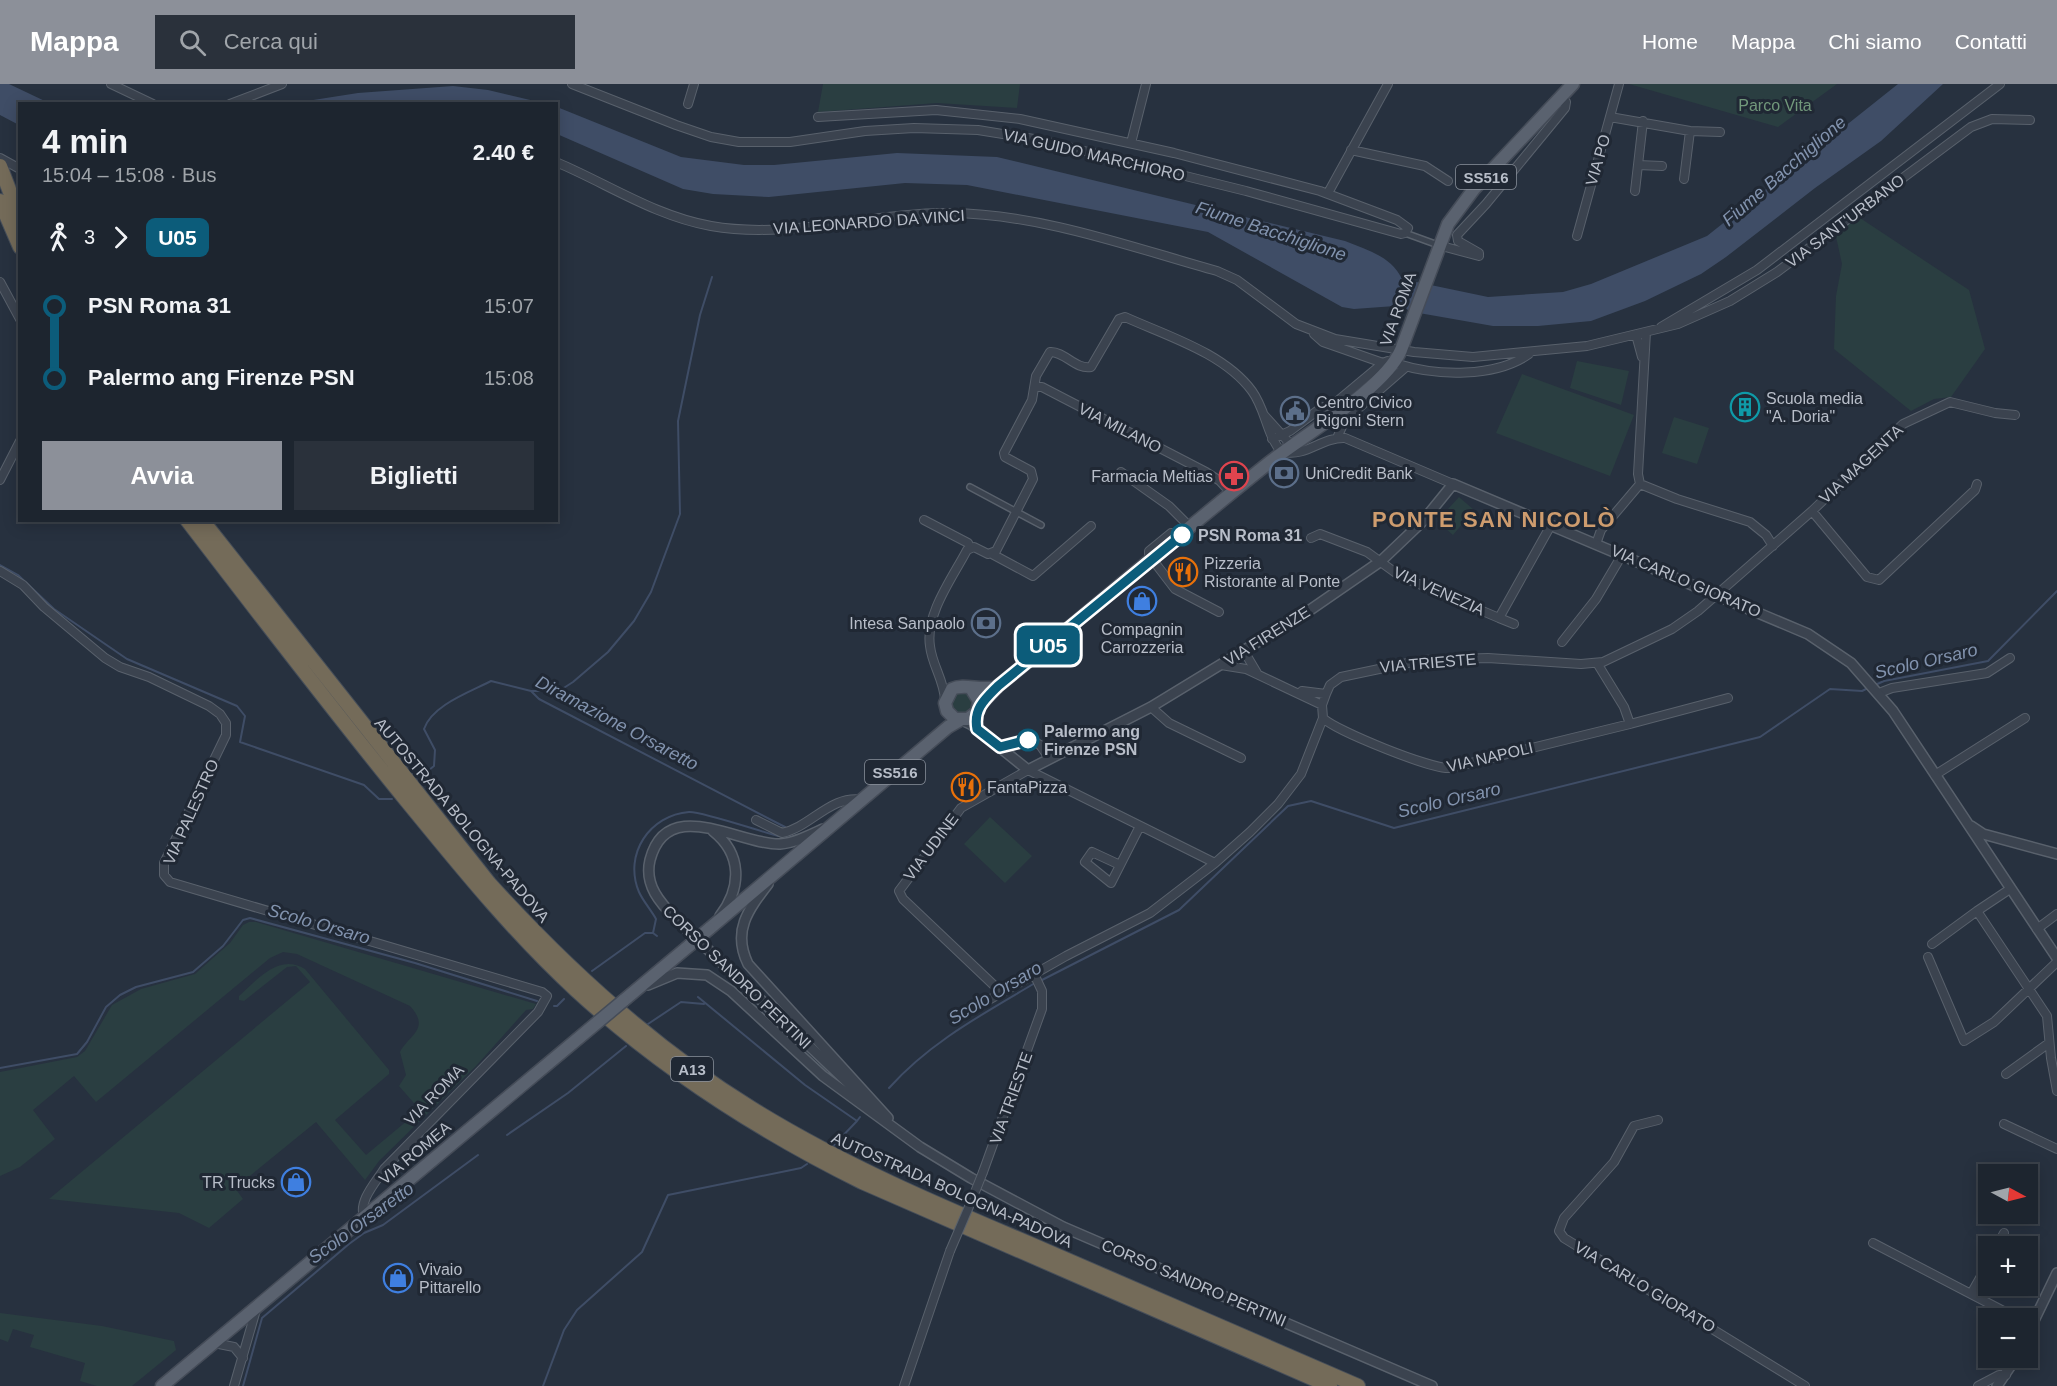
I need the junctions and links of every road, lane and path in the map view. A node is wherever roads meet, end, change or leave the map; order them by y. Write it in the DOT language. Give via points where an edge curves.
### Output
graph roads {
  1 [pos="111,84"];
  2 [pos="282,84"];
  3 [pos="572,84"];
  4 [pos="694,84"];
  5 [pos="1146,84"];
  6 [pos="1388,84"];
  7 [pos="1573,84"];
  8 [pos="1619,84"];
  9 [pos="2000,84"];
  10 [pos="1561,98"];
  11 [pos="149,102"];
  12 [pos="235,102"];
  13 [pos="688,104"];
  14 [pos="819,117"];
  15 [pos="1610,117"];
  16 [pos="2030,120"];
  17 [pos="1643,121"];
  18 [pos="1690,131"];
  19 [pos="1720,132"];
  20 [pos="1131,143"];
  21 [pos="1351,150"];
  22 [pos="0,158"];
  23 [pos="558,163"];
  24 [pos="1638,165"];
  25 [pos="0,166"];
  26 [pos="1662,166"];
  27 [pos="18,168"];
  28 [pos="1684,179"];
  29 [pos="1448,181"];
  30 [pos="1635,191"];
  31 [pos="1328,193"];
  32 [pos="4,195"];
  33 [pos="18,215"];
  34 [pos="1406,233"];
  35 [pos="1577,236"];
  36 [pos="18,241"];
  37 [pos="1438,245"];
  38 [pos="0,282"];
  39 [pos="18,315"];
  40 [pos="1658,329"];
  41 [pos="1646,332"];
  42 [pos="1313,333"];
  43 [pos="1636,335"];
  44 [pos="1402,346"];
  45 [pos="1531,353"];
  46 [pos="1644,361"];
  47 [pos="1385,362"];
  48 [pos="1402,365"];
  49 [pos="1036,387"];
  50 [pos="1263,414"];
  51 [pos="2015,415"];
  52 [pos="1281,434"];
  53 [pos="1337,438"];
  54 [pos="1272,439"];
  55 [pos="18,445"];
  56 [pos="1286,450"];
  57 [pos="1121,472"];
  58 [pos="0,480"];
  59 [pos="1453,484"];
  60 [pos="1640,484"];
  61 [pos="1977,484"];
  62 [pos="970,487"];
  63 [pos="1232,494"];
  64 [pos="1812,511"];
  65 [pos="1016,512"];
  66 [pos="924,520"];
  67 [pos="189,522"];
  68 [pos="204,522"];
  69 [pos="1041,525"];
  70 [pos="1551,525"];
  71 [pos="1091,526"];
  72 [pos="1186,531"];
  73 [pos="1311,538"];
  74 [pos="1596,544"];
  75 [pos="1773,546"];
  76 [pos="970,547"];
  77 [pos="992,554"];
  78 [pos="1622,555"];
  79 [pos="1151,560"];
  80 [pos="1381,561"];
  81 [pos="0,571"];
  82 [pos="1712,592"];
  83 [pos="1219,612"];
  84 [pos="1499,618"];
  85 [pos="1514,624"];
  86 [pos="1562,642"];
  87 [pos="1241,653"];
  88 [pos="2010,658"];
  89 [pos="1597,663"];
  90 [pos="1220,665"];
  91 [pos="1246,669"];
  92 [pos="941,675"];
  93 [pos="1261,676"];
  94 [pos="998,686"];
  95 [pos="966,687"];
  96 [pos="1289,688"];
  97 [pos="1878,692"];
  98 [pos="1326,694"];
  99 [pos="1728,698"];
  100 [pos="945,703"];
  101 [pos="1322,705"];
  102 [pos="1151,707"];
  103 [pos="978,709"];
  104 [pos="1323,718"];
  105 [pos="2025,718"];
  106 [pos="961,720"];
  107 [pos="1630,724"];
  108 [pos="977,729"];
  109 [pos="936,737"];
  110 [pos="1000,747"];
  111 [pos="1050,758"];
  112 [pos="1241,758"];
  113 [pos="1028,770"];
  114 [pos="1935,775"];
  115 [pos="863,800"];
  116 [pos="1964,818"];
  117 [pos="756,820"];
  118 [pos="834,825"];
  119 [pos="1140,826"];
  120 [pos="706,827"];
  121 [pos="1983,834"];
  122 [pos="1999,839"];
  123 [pos="2057,854"];
  124 [pos="1988,856"];
  125 [pos="1215,863"];
  126 [pos="1120,865"];
  127 [pos="781,869"];
  128 [pos="2010,889"];
  129 [pos="1977,911"];
  130 [pos="2057,914"];
  131 [pos="2037,928"];
  132 [pos="709,929"];
  133 [pos="1932,944"];
  134 [pos="1928,957"];
  135 [pos="2057,960"];
  136 [pos="1037,980"];
  137 [pos="2029,988"];
  138 [pos="1001,992"];
  139 [pos="623,1001"];
  140 [pos="545,1004"];
  141 [pos="971,1010"];
  142 [pos="2049,1043"];
  143 [pos="2006,1074"];
  144 [pos="2057,1091"];
  145 [pos="1658,1120"];
  146 [pos="2004,1124"];
  147 [pos="900,1131"];
  148 [pos="2057,1149"];
  149 [pos="364,1217"];
  150 [pos="2004,1233"];
  151 [pos="2002,1236"];
  152 [pos="1873,1243"];
  153 [pos="2057,1273"];
  154 [pos="1978,1282"];
  155 [pos="1971,1294"];
  156 [pos="257,1307"];
  157 [pos="1998,1308"];
  158 [pos="2038,1310"];
  159 [pos="214,1343"];
  160 [pos="243,1358"];
  161 [pos="2010,1368"];
  162 [pos="2001,1382"];
  163 [pos="162,1386"];
  164 [pos="234,1386"];
  165 [pos="904,1386"];
  166 [pos="1330,1386"];
  167 [pos="1358,1386"];
  168 [pos="1432,1386"];
  169 [pos="1805,1386"];
  170 [pos="1978,1386"];
  1 -- 11 [label="street"];
  2 -- 12 [label="street"];
  3 -- 34 [label="street, VIA GUIDO MARCHIORO" via="725,140 790,142 914,128 1008,134"];
  4 -- 13 [label="street"];
  5 -- 20 [label="street"];
  6 -- 21 [label="street"];
  7 -- 10 [label="main road, SS516"];
  8 -- 15 [label="street, VIA PO"];
  9 -- 40 [label="street, VIA SANT'URBANO" via="1757,270"];
  10 -- 37 [label="main road, SS516" via="1462,204"];
  10 -- 37 [label="street" via="1566,102 1565,108 1471,222 1461,229 1457,238 1479,256"];
  14 -- 20 [label="street" via="936,110 1020,119"];
  15 -- 17 [label="street"];
  15 -- 35 [label="street, VIA PO"];
  16 -- 40 [label="street, VIA SANT'URBANO" via="1992,119 1971,127 1754,287 1702,315"];
  17 -- 18 [label="street"];
  17 -- 24 [label="street"];
  18 -- 19 [label="street"];
  18 -- 28 [label="street"];
  20 -- 31 [label="street"];
  21 -- 29 [label="street" via="1425,166"];
  21 -- 31 [label="street"];
  22 -- 27 [label="street"];
  23 -- 42 [label="street, VIA LEONARDO DA VINCI" via="635,202 711,226 775,228 950,213 1000,217 1059,229 1217,271 1237,280"];
  24 -- 26 [label="street"];
  24 -- 30 [label="street"];
  25 -- 32 [label="highway"];
  31 -- 34 [label="street" via="1397,220 1408,228"];
  32 -- 33 [label="highway"];
  32 -- 36 [label="highway"];
  34 -- 37 [label="street, VIA GUIDO MARCHIORO"];
  37 -- 44 [label="main road, VIA ROMA / SS516"];
  38 -- 39 [label="street"];
  40 -- 41 [label="street, VIA SANT'URBANO"];
  41 -- 43 [label="street, VIA SANT'URBANO"];
  41 -- 46 [label="street"];
  42 -- 44 [label="street, VIA LEONARDO DA VINCI"];
  42 -- 47 [label="street, VIA LEONARDO DA VINCI" via="1329,344"];
  43 -- 45 [label="street, VIA SANT'URBANO"];
  43 -- 46 [label="street"];
  44 -- 45 [label="street, VIA SANT'URBANO" via="1473,357"];
  44 -- 56 [label="main road, VIA ROMA / SS516" via="1391,367 1378,379"];
  45 -- 48 [label="street, VIA SANT'URBANO" via="1511,364 1467,371"];
  46 -- 60 [label="street"];
  47 -- 52 [label="street, VIA ROMA" via="1335,403"];
  48 -- 53 [label="street, VIA ROMA" via="1345,420"];
  49 -- 50 [label="street" via="1036,376 1050,352 1085,368 1095,365 1122,317 1234,372 1254,393"];
  49 -- 63 [label="street, VIA MILANO" via="1206,472"];
  49 -- 65 [label="street" via="1004,453 1034,474"];
  50 -- 52 [label="street"];
  50 -- 54 [label="street"];
  51 -- 64 [label="street, VIA MAGENTA" via="1957,401 1934,407 1903,424"];
  52 -- 54 [label="street, VIA ROMA"];
  52 -- 56 [label="street"];
  53 -- 56 [label="street" via="1301,452"];
  53 -- 59 [label="street, VIA CARLO GIORATO" via="1351,440"];
  54 -- 56 [label="street"];
  55 -- 58 [label="street"];
  56 -- 63 [label="main road, VIA ROMA / SS516"];
  57 -- 72 [label="street" via="1169,506"];
  59 -- 70 [label="street, VIA CARLO GIORATO"];
  59 -- 80 [label="street, VIA FIRENZE" via="1423,521"];
  60 -- 74 [label="street" via="1601,530"];
  60 -- 75 [label="street" via="1750,522 1760,528"];
  61 -- 64 [label="street, VIA MAGENTA" via="1976,490 1879,580 1867,577"];
  62 -- 65 [label="street"];
  63 -- 72 [label="main road, VIA ROMA / SS516"];
  64 -- 75 [label="street, VIA MAGENTA"];
  65 -- 69 [label="street"];
  65 -- 77 [label="street"];
  66 -- 76 [label="street"];
  67 -- 166 [label="highway, AUTOSTRADA BOLOGNA-PADOVA / A13" via="342,722 482,892 576,990 679,1074 789,1144 862,1182"];
  68 -- 167 [label="highway, AUTOSTRADA BOLOGNA-PADOVA / A13" via="489,883 537,937 586,983 687,1066 750,1108 866,1172"];
  70 -- 74 [label="street, VIA CARLO GIORATO"];
  70 -- 84 [label="street, VIA VENEZIA"];
  71 -- 77 [label="street" via="1033,576"];
  72 -- 79 [label="main road, VIA ROMA / SS516"];
  73 -- 80 [label="street" via="1320,534"];
  74 -- 78 [label="street, VIA CARLO GIORATO"];
  75 -- 82 [label="street, VIA MAGENTA"];
  76 -- 77 [label="street"];
  76 -- 92 [label="street" via="930,629 932,655"];
  78 -- 82 [label="street, VIA CARLO GIORATO"];
  78 -- 86 [label="street" via="1596,599"];
  79 -- 83 [label="street" via="1175,589"];
  79 -- 94 [label="main road, VIA ROMA / SS516"];
  80 -- 84 [label="street, VIA VENEZIA" via="1400,576"];
  80 -- 87 [label="street, VIA FIRENZE"];
  81 -- 140 [label="street, VIA PALESTRO" via="23,585 105,658 209,706 226,723 226,735 164,864 164,875 170,882 542,992 547,996"];
  82 -- 89 [label="street, VIA TRIESTE" via="1698,611 1658,636"];
  82 -- 97 [label="street, VIA CARLO GIORATO" via="1808,634 1841,655"];
  84 -- 85 [label="street, VIA VENEZIA"];
  87 -- 90 [label="street, VIA FIRENZE"];
  87 -- 91 [label="street" via="1238,660"];
  87 -- 93 [label="street"];
  88 -- 97 [label="street" via="1987,673"];
  89 -- 98 [label="street, VIA TRIESTE" via="1488,658 1422,660 1341,677"];
  89 -- 107 [label="street"];
  90 -- 91 [label="street"];
  90 -- 102 [label="street, VIA FIRENZE"];
  91 -- 93 [label="street"];
  92 -- 95 [label="street"];
  92 -- 100 [label="street"];
  93 -- 96 [label="street"];
  94 -- 95 [label="main road" via="986,690"];
  94 -- 103 [label="main road, VIA ROMA / SS516"];
  95 -- 100 [label="main road" via="952,689"];
  95 -- 103 [label="main road" via="978,696"];
  96 -- 98 [label="street"];
  96 -- 101 [label="street"];
  97 -- 114 [label="street, VIA CARLO GIORATO"];
  98 -- 101 [label="street, VIA TRIESTE"];
  99 -- 107 [label="street, VIA NAPOLI"];
  100 -- 106 [label="main road" via="951,716"];
  100 -- 109 [label="main road"];
  101 -- 104 [label="street, VIA TRIESTE"];
  102 -- 111 [label="street, VIA FIRENZE"];
  102 -- 112 [label="street" via="1169,723"];
  103 -- 106 [label="main road, SS516"];
  103 -- 108 [label="street"];
  104 -- 107 [label="street, VIA NAPOLI" via="1443,769"];
  104 -- 125 [label="street, VIA TRIESTE" via="1307,762 1290,790"];
  105 -- 114 [label="street"];
  106 -- 108 [label="street"];
  106 -- 109 [label="main road, SS516"];
  108 -- 110 [label="street"];
  109 -- 115 [label="main road, SS516"];
  110 -- 111 [label="street" via="1032,740"];
  110 -- 113 [label="street"];
  111 -- 113 [label="street, VIA FIRENZE"];
  113 -- 119 [label="street"];
  113 -- 138 [label="street, VIA UDINE" via="961,808 899,891"];
  114 -- 116 [label="street, VIA CARLO GIORATO"];
  115 -- 117 [label="street" via="838,802 782,833"];
  115 -- 118 [label="main road, SS516"];
  116 -- 121 [label="street"];
  116 -- 124 [label="street, VIA CARLO GIORATO"];
  118 -- 120 [label="street, CORSO SANDRO PERTINI" via="780,844"];
  118 -- 127 [label="main road, SS516"];
  119 -- 125 [label="street"];
  119 -- 126 [label="street"];
  120 -- 132 [label="street, CORSO SANDRO PERTINI" via="721,837 734,855 737,879 723,912"];
  120 -- 147 [label="street, CORSO SANDRO PERTINI" via="677,829 657,844 649,872 658,900"];
  121 -- 122 [label="street"];
  121 -- 124 [label="street, VIA CARLO GIORATO"];
  122 -- 123 [label="street"];
  122 -- 124 [label="street" via="1990,844"];
  124 -- 128 [label="street, VIA CARLO GIORATO"];
  125 -- 136 [label="street, VIA TRIESTE" via="1150,913"];
  126 -- 126 [label="street" via="1092,852 1085,862 1111,884"];
  127 -- 132 [label="main road, SS516"];
  127 -- 147 [label="street, CORSO SANDRO PERTINI" via="744,919 740,936 743,954 754,974"];
  128 -- 129 [label="street"];
  128 -- 131 [label="street, VIA CARLO GIORATO"];
  129 -- 133 [label="street"];
  129 -- 137 [label="street"];
  130 -- 131 [label="street"];
  131 -- 135 [label="street, VIA CARLO GIORATO"];
  132 -- 139 [label="main road, VIA ROMEA / SS516, bridge"];
  134 -- 137 [label="street" via="1965,1041 1994,1022"];
  135 -- 137 [label="street"];
  136 -- 138 [label="street, VIA TRIESTE"];
  136 -- 165 [label="street, VIA TRIESTE, bridge" via="1043,999 1039,1018 950,1251"];
  137 -- 142 [label="street" via="2048,1016"];
  138 -- 141 [label="street, VIA TRIESTE"];
  139 -- 147 [label="street, CORSO SANDRO PERTINI" via="651,983 689,972 707,975 720,982 823,1076"];
  139 -- 149 [label="main road, VIA ROMEA / SS516, bridge"];
  140 -- 149 [label="street, VIA ROMA" via="384,1169 365,1199"];
  142 -- 143 [label="street"];
  142 -- 144 [label="street"];
  145 -- 169 [label="street, VIA CARLO GIORATO" via="1634,1126 1614,1162 1564,1218 1559,1231 1564,1238"];
  146 -- 148 [label="street"];
  147 -- 168 [label="street, CORSO SANDRO PERTINI" via="971,1178 1063,1227"];
  149 -- 156 [label="main road, VIA ROMEA / SS516"];
  150 -- 151 [label="street"];
  152 -- 155 [label="street"];
  153 -- 158 [label="street"];
  154 -- 155 [label="street"];
  155 -- 157 [label="street"];
  156 -- 159 [label="main road, VIA ROMEA / SS516"];
  156 -- 160 [label="street"];
  159 -- 160 [label="street" via="234,1347"];
  159 -- 163 [label="main road, VIA ROMEA / SS516"];
  160 -- 164 [label="street"];
  161 -- 162 [label="street"];
  162 -- 170 [label="street" via="1999,1375"];
}
